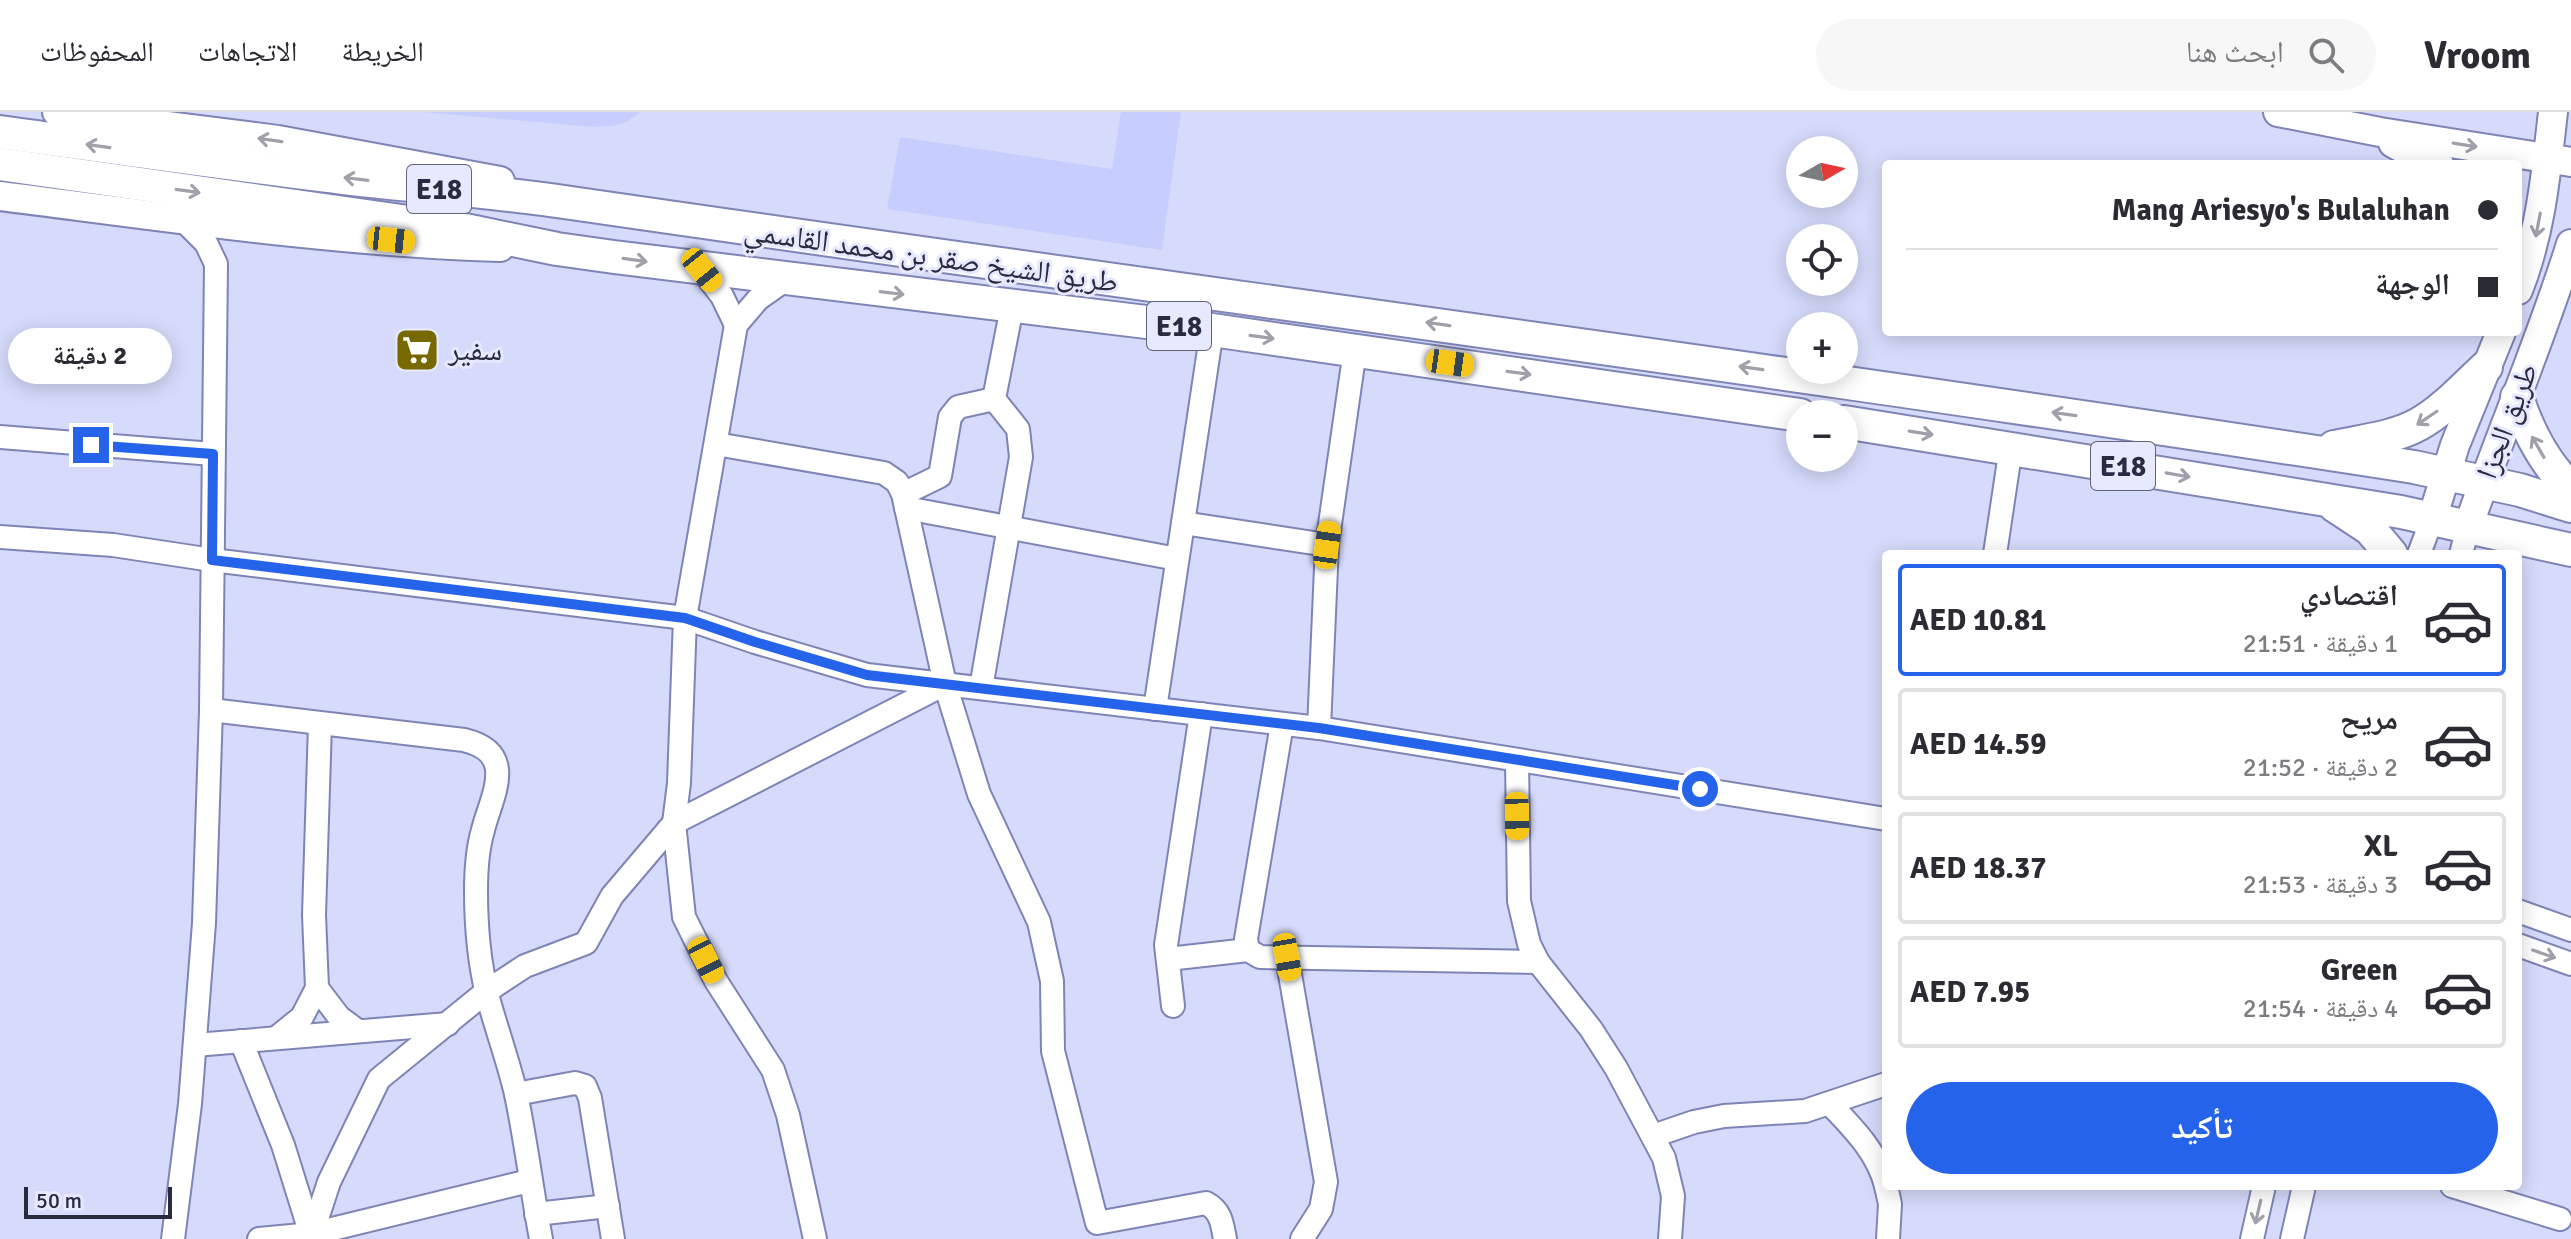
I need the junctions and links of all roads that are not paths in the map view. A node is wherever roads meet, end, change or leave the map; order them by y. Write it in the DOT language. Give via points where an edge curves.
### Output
graph roads {
  1 [pos="57,112"];
  2 [pos="2278,112"];
  3 [pos="2553,114"];
  4 [pos="0,132"];
  5 [pos="2380,132"];
  6 [pos="2429,160"];
  7 [pos="2560,160"];
  8 [pos="0,164"];
  9 [pos="0,196"];
  10 [pos="565,202"];
  11 [pos="181,218"];
  12 [pos="248,226"];
  13 [pos="2571,244"];
  14 [pos="557,249"];
  15 [pos="216,264"];
  16 [pos="702,270"];
  17 [pos="2571,276"];
  18 [pos="2522,278"];
  19 [pos="785,280"];
  20 [pos="2553,300"];
  21 [pos="1012,307"];
  22 [pos="736,325"];
  23 [pos="1212,330"];
  24 [pos="2499,336"];
  25 [pos="1355,350"];
  26 [pos="2486,367"];
  27 [pos="2517,397"];
  28 [pos="994,399"];
  29 [pos="1786,413"];
  30 [pos="1858,424"];
  31 [pos="0,437"];
  32 [pos="716,444"];
  33 [pos="2011,447"];
  34 [pos="2313,452"];
  35 [pos="213,454"];
  36 [pos="2446,474"];
  37 [pos="2483,482"];
  38 [pos="2571,489"];
  39 [pos="2326,500"];
  40 [pos="904,501"];
  41 [pos="2571,506"];
  42 [pos="2432,519"];
  43 [pos="1183,523"];
  44 [pos="1009,528"];
  45 [pos="0,537"];
  46 [pos="2464,540"];
  47 [pos="1327,545"];
  48 [pos="1996,550"];
  49 [pos="2388,550"];
  50 [pos="2420,550"];
  51 [pos="2571,551"];
  52 [pos="2522,557"];
  53 [pos="1177,559"];
  54 [pos="212,560"];
  55 [pos="685,618"];
  56 [pos="945,684"];
  57 [pos="981,688"];
  58 [pos="1155,709"];
  59 [pos="211,710"];
  60 [pos="1201,714"];
  61 [pos="320,724"];
  62 [pos="1282,724"];
  63 [pos="1319,728"];
  64 [pos="1517,760"];
  65 [pos="1882,816"];
  66 [pos="674,823"];
  67 [pos="2522,912"];
  68 [pos="2571,930"];
  69 [pos="2522,946"];
  70 [pos="1248,950"];
  71 [pos="1287,957"];
  72 [pos="1168,959"];
  73 [pos="1538,962"];
  74 [pos="2571,964"];
  75 [pos="317,988"];
  76 [pos="487,991"];
  77 [pos="1173,1006"];
  78 [pos="449,1024"];
  79 [pos="358,1031"];
  80 [pos="276,1038"];
  81 [pos="241,1041"];
  82 [pos="195,1045"];
  83 [pos="1882,1085"];
  84 [pos="516,1094"];
  85 [pos="1830,1104"];
  86 [pos="1653,1136"];
  87 [pos="1882,1175"];
  88 [pos="529,1181"];
  89 [pos="1887,1190"];
  90 [pos="2263,1190"];
  91 [pos="2303,1190"];
  92 [pos="2465,1190"];
  93 [pos="608,1206"];
  94 [pos="536,1214"];
  95 [pos="2560,1219"];
  96 [pos="1099,1231"];
  97 [pos="312,1236"];
  98 [pos="173,1239"];
  99 [pos="259,1239"];
  100 [pos="541,1239"];
  101 [pos="613,1239"];
  102 [pos="815,1239"];
  103 [pos="1225,1239"];
  104 [pos="1302,1239"];
  105 [pos="1670,1239"];
  106 [pos="1888,1239"];
  107 [pos="2252,1239"];
  108 [pos="2292,1239"];
  10 -- 1 [label="main road, one-way" via="494,180 278,140"];
  2 -- 5 [label="main road"];
  3 -- 7 [label="main road"];
  10 -- 4 [label="highway, طريق الشيخ صقر بن محمد القاسمي / E18, one-way" via="273,170"];
  5 -- 6 [label="main road"];
  5 -- 7 [label="main road, one-way"];
  7 -- 18 [label="main road, one-way"];
  8 -- 14 [label="highway, طريق الشيخ صقر بن محمد القاسمي / E18, one-way" via="465,230"];
  9 -- 11 [label="main road"];
  34 -- 10 [label="highway, طريق الشيخ صقر بن محمد القاسمي / E18, one-way" via="1587,344"];
  11 -- 12 [label="main road"];
  11 -- 15 [label="street" via="206,243"];
  12 -- 14 [label="main road" via="445,246"];
  12 -- 15 [label="street"];
  13 -- 20 [label="main road, طريق الجزا"];
  14 -- 16 [label="highway, طريق الشيخ صقر بن محمد القاسمي / E18, one-way"];
  15 -- 35 [label="street"];
  16 -- 19 [label="highway, طريق الشيخ صقر بن محمد القاسمي / E18"];
  16 -- 22 [label="street"];
  17 -- 20 [label="main road"];
  19 -- 21 [label="highway, طريق الشيخ صقر بن محمد القاسمي / E18, one-way"];
  19 -- 22 [label="street" via="758,299"];
  20 -- 27 [label="main road, طريق الجزا"];
  21 -- 23 [label="highway, طريق الشيخ صقر بن محمد القاسمي / E18"];
  21 -- 28 [label="street"];
  22 -- 32 [label="street"];
  23 -- 25 [label="highway, طريق الشيخ صقر بن محمد القاسمي / E18, one-way"];
  23 -- 43 [label="street"];
  24 -- 26 [label="main road, طريق الجزا"];
  25 -- 29 [label="highway, طريق الشيخ صقر بن محمد القاسمي / E18, one-way"];
  25 -- 47 [label="street"];
  26 -- 34 [label="highway, one-way" via="2418,425"];
  26 -- 36 [label="main road, طريق الجزا"];
  27 -- 37 [label="main road, طريق الجزا"];
  38 -- 27 [label="highway, one-way" via="2538,448"];
  28 -- 40 [label="street" via="958,407 950,417 940,476"];
  28 -- 44 [label="street" via="1018,429 1021,457"];
  30 -- 33 [label="highway, E18, one-way"];
  31 -- 35 [label="street"];
  32 -- 40 [label="street" via="884,473 897,482"];
  32 -- 55 [label="street"];
  33 -- 39 [label="highway, E18, one-way"];
  33 -- 48 [label="street"];
  34 -- 36 [label="highway, طريق الشيخ صقر بن محمد القاسمي / E18"];
  35 -- 54 [label="street"];
  36 -- 37 [label="highway, طريق الشيخ صقر بن محمد القاسمي / E18"];
  36 -- 42 [label="main road, طريق الجزا"];
  37 -- 41 [label="highway, طريق الشيخ صقر بن محمد القاسمي / E18"];
  37 -- 46 [label="main road, طريق الجزا"];
  39 -- 42 [label="highway, E18"];
  39 -- 49 [label="highway" via="2370,529"];
  40 -- 44 [label="street"];
  40 -- 56 [label="street"];
  42 -- 46 [label="highway, E18"];
  42 -- 50 [label="street, طريق الجزا"];
  43 -- 47 [label="street"];
  43 -- 53 [label="street"];
  44 -- 53 [label="street"];
  44 -- 57 [label="street"];
  45 -- 54 [label="street" via="113,545"];
  46 -- 51 [label="highway, E18"];
  47 -- 63 [label="street"];
  51 -- 52 [label="highway"];
  53 -- 58 [label="street"];
  54 -- 55 [label="street"];
  54 -- 59 [label="street"];
  55 -- 56 [label="street" via="867,675"];
  55 -- 66 [label="street"];
  56 -- 57 [label="street"];
  56 -- 66 [label="street"];
  56 -- 96 [label="street" via="979,794 1039,922 1052,981 1053,1051"];
  57 -- 58 [label="street"];
  58 -- 60 [label="street"];
  59 -- 61 [label="street"];
  59 -- 82 [label="street"];
  60 -- 62 [label="street"];
  60 -- 72 [label="street"];
  61 -- 75 [label="street"];
  61 -- 76 [label="street" via="464,740 481,746 494,764 498,784 482,832 476,887"];
  62 -- 63 [label="street"];
  62 -- 70 [label="street"];
  63 -- 64 [label="street"];
  64 -- 65 [label="street"];
  64 -- 73 [label="street" via="1519,901"];
  66 -- 76 [label="street" via="612,896 586,943 525,966"];
  66 -- 102 [label="street" via="684,917 716,981 773,1070"];
  67 -- 68 [label="street"];
  69 -- 74 [label="street, one-way"];
  70 -- 71 [label="street" via="1260,957"];
  70 -- 72 [label="street"];
  71 -- 73 [label="street"];
  71 -- 104 [label="street" via="1326,1182 1321,1209"];
  72 -- 77 [label="street"];
  73 -- 86 [label="street" via="1591,1029"];
  75 -- 79 [label="street" via="339,1017"];
  75 -- 80 [label="street" via="302,1017"];
  76 -- 78 [label="street"];
  76 -- 84 [label="street"];
  78 -- 79 [label="street"];
  78 -- 97 [label="street" via="379,1079 329,1182"];
  79 -- 80 [label="street"];
  80 -- 81 [label="street"];
  81 -- 82 [label="street"];
  81 -- 97 [label="street"];
  82 -- 98 [label="street"];
  83 -- 85 [label="street"];
  84 -- 88 [label="street"];
  84 -- 93 [label="street" via="575,1083 585,1086"];
  85 -- 86 [label="street" via="1784,1114 1724,1116"];
  85 -- 87 [label="street" via="1857,1132"];
  86 -- 105 [label="street" via="1673,1196"];
  88 -- 94 [label="street"];
  88 -- 97 [label="street"];
  89 -- 106 [label="street"];
  90 -- 107 [label="street, one-way"];
  91 -- 108 [label="street"];
  92 -- 95 [label="street"];
  93 -- 94 [label="street"];
  93 -- 101 [label="street"];
  94 -- 100 [label="street"];
  96 -- 103 [label="street" via="1206,1203 1216,1208"];
  97 -- 99 [label="street"];
}
